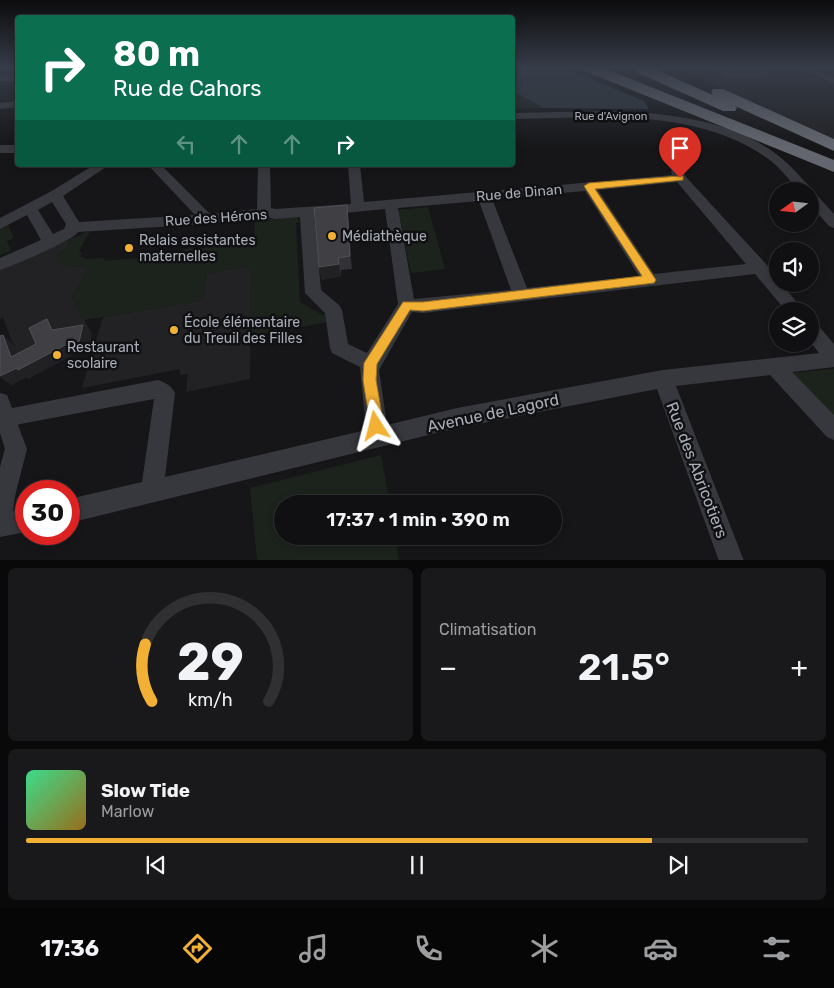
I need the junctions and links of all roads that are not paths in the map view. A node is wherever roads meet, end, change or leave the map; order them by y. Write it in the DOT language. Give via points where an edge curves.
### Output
graph roads {
  1 [pos="647,94"];
  2 [pos="648,94"];
  3 [pos="685,94"];
  4 [pos="698,94"];
  5 [pos="725,94"];
  6 [pos="15,104"];
  7 [pos="0,106"];
  8 [pos="515,116"];
  9 [pos="687,118"];
  10 [pos="834,146"];
  11 [pos="15,149"];
  12 [pos="0,150"];
  13 [pos="834,154"];
  14 [pos="680,161"];
  15 [pos="834,162"];
  16 [pos="834,166"];
  17 [pos="100,167"];
  18 [pos="156,167"];
  19 [pos="264,167"];
  20 [pos="354,167"];
  21 [pos="680,178"];
  22 [pos="798,182"];
  23 [pos="589,186"];
  24 [pos="55,195"];
  25 [pos="484,196"];
  26 [pos="391,205"];
  27 [pos="819,206"];
  28 [pos="31,208"];
  29 [pos="358,208"];
  30 [pos="267,212"];
  31 [pos="307,212"];
  32 [pos="207,219"];
  33 [pos="834,223"];
  34 [pos="0,224"];
  35 [pos="93,226"];
  36 [pos="70,231"];
  37 [pos="50,243"];
  38 [pos="0,264"];
  39 [pos="760,268"];
  40 [pos="650,280"];
  41 [pos="521,294"];
  42 [pos="788,302"];
  43 [pos="407,305"];
  44 [pos="819,339"];
  45 [pos="834,358"];
  46 [pos="371,363"];
  47 [pos="774,366"];
  48 [pos="662,379"];
  49 [pos="3,411"];
  50 [pos="834,430"];
  51 [pos="378,438"];
  52 [pos="152,492"];
  53 [pos="80,508"];
  54 [pos="0,519"];
  55 [pos="15,523"];
  56 [pos="0,526"];
  57 [pos="732,560"];
  1 -- 9 [label="highway"];
  2 -- 9 [label="highway"];
  3 -- 15 [label="highway"];
  4 -- 13 [label="highway"];
  5 -- 10 [label="highway"];
  6 -- 7 [label="street"];
  8 -- 9 [label="street, Rue d'Avignon"];
  9 -- 16 [label="highway"];
  9 -- 22 [label="street, Rue d'Avignon" via="759,148 784,166"];
  11 -- 12 [label="street"];
  14 -- 21 [label="street" via="683,165 677,172"];
  17 -- 24 [label="street"];
  18 -- 32 [label="street"];
  19 -- 30 [label="street" via="264,208"];
  20 -- 29 [label="street"];
  21 -- 23 [label="street, Rue de Dinan"];
  21 -- 39 [label="street"];
  23 -- 25 [label="street, Rue de Dinan"];
  23 -- 40 [label="street"];
  24 -- 28 [label="street"];
  24 -- 36 [label="street"];
  25 -- 26 [label="street, Rue de Dinan"];
  25 -- 41 [label="street"];
  26 -- 29 [label="street, Rue de Dinan"];
  26 -- 43 [label="street"];
  27 -- 33 [label="street"];
  28 -- 34 [label="street"];
  28 -- 37 [label="street"];
  29 -- 31 [label="street, Rue des Hérons"];
  30 -- 31 [label="street, Rue des Hérons"];
  30 -- 32 [label="street, Rue des Hérons"];
  31 -- 46 [label="street" via="313,293 334,310 339,348"];
  32 -- 35 [label="street, Rue des Hérons"];
  35 -- 36 [label="street"];
  36 -- 37 [label="street"];
  37 -- 38 [label="street"];
  39 -- 40 [label="street"];
  39 -- 42 [label="street"];
  40 -- 41 [label="street"];
  41 -- 43 [label="street" via="423,306"];
  43 -- 46 [label="street"];
  44 -- 45 [label="street"];
  45 -- 47 [label="street, Avenue de Lagord"];
  46 -- 51 [label="street" via="370,380"];
  47 -- 48 [label="street, Avenue de Lagord"];
  47 -- 50 [label="street"];
  48 -- 51 [label="street, Avenue de Lagord" via="457,418"];
  48 -- 57 [label="street, Rue des Abricotiers"];
  49 -- 52 [label="street" via="26,414 158,389 165,393"];
  49 -- 54 [label="street" via="16,449"];
  51 -- 52 [label="street, Avenue de Lagord"];
  52 -- 53 [label="street, Avenue de Lagord"];
  55 -- 56 [label="street"];
}
